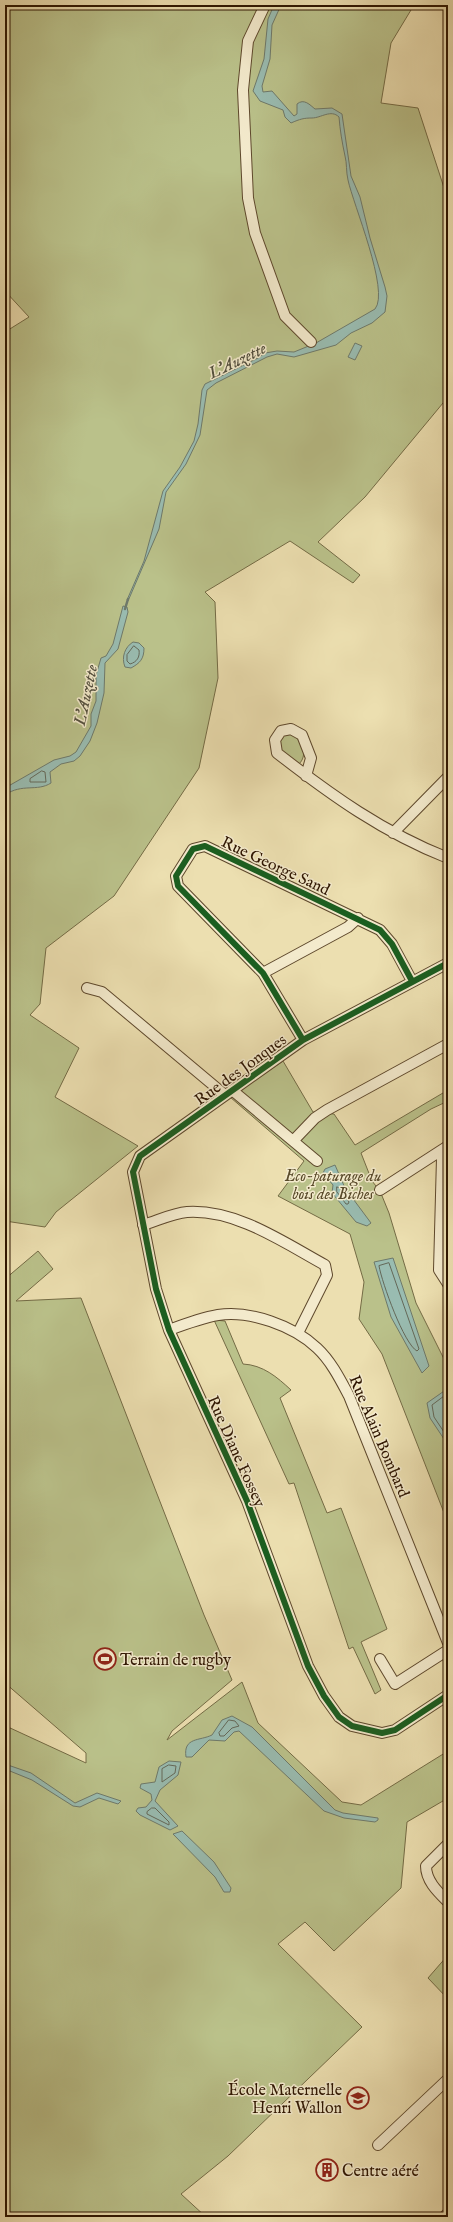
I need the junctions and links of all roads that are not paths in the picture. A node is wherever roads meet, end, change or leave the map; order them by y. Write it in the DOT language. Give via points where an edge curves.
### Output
graph roads {
  1 [pos="265,5"];
  2 [pos="311,342"];
  3 [pos="306,776"];
  4 [pos="448,777"];
  5 [pos="393,833"];
  6 [pos="448,858"];
  7 [pos="358,918"];
  8 [pos="448,963"];
  9 [pos="263,973"];
  10 [pos="412,981"];
  11 [pos="87,988"];
  12 [pos="302,1040"];
  13 [pos="448,1044"];
  14 [pos="228,1092"];
  15 [pos="195,1117"];
  16 [pos="293,1141"];
  17 [pos="448,1146"];
  18 [pos="439,1152"];
  19 [pos="316,1161"];
  20 [pos="380,1190"];
  21 [pos="143,1225"];
  22 [pos="448,1284"];
  23 [pos="169,1330"];
  24 [pos="298,1333"];
  25 [pos="448,1643"];
  26 [pos="448,1650"];
  27 [pos="380,1658"];
  28 [pos="448,1695"];
  29 [pos="448,1844"];
  30 [pos="448,1902"];
  31 [pos="448,2079"];
  32 [pos="378,2145"];
  33 [pos="448,2213"];
  34 [pos="444,2217"];
  1 -- 2 [label="street" via="248,41 243,90 248,198 255,233 285,316"];
  3 -- 3 [label="street" via="277,753 275,740 281,731 291,730 302,735 311,758"];
  3 -- 5 [label="street" via="362,816"];
  4 -- 5 [label="street"];
  5 -- 6 [label="street"];
  7 -- 9 [label="street" via="348,927"];
  7 -- 9 [label="street, Rue George Sand" via="205,846 193,849 176,876 178,886"];
  7 -- 10 [label="street, Rue George Sand" via="380,930 392,944"];
  8 -- 10 [label="street, Rue des Jonques"];
  9 -- 12 [label="street, Rue George Sand"];
  10 -- 12 [label="street, Rue des Jonques"];
  11 -- 14 [label="street" via="102,992"];
  12 -- 14 [label="street, Rue des Jonques"];
  13 -- 16 [label="street" via="327,1110 315,1118"];
  14 -- 15 [label="street, Rue des Jonques"];
  14 -- 16 [label="street"];
  15 -- 21 [label="street, Rue Diane Fossey" via="140,1156 134,1165 133,1179"];
  16 -- 19 [label="street"];
  17 -- 18 [label="street"];
  18 -- 20 [label="street"];
  18 -- 22 [label="street" via="442,1158 439,1270"];
  21 -- 23 [label="street, Rue Diane Fossey" via="156,1290"];
  21 -- 24 [label="street" via="186,1212 218,1213 260,1230 325,1265 326,1275"];
  23 -- 24 [label="street, Rue Alain Bombard" via="222,1315 253,1317"];
  23 -- 28 [label="street, Rue Diane Fossey" via="247,1501 308,1666 339,1717 352,1726 382,1733 396,1730"];
  24 -- 25 [label="street, Rue Alain Bombard" via="317,1348 333,1367 349,1396"];
  26 -- 27 [label="street" via="395,1684"];
  29 -- 30 [label="street" via="426,1866 426,1873"];
  31 -- 32 [label="street"];
  33 -- 34 [label="street"];
}
